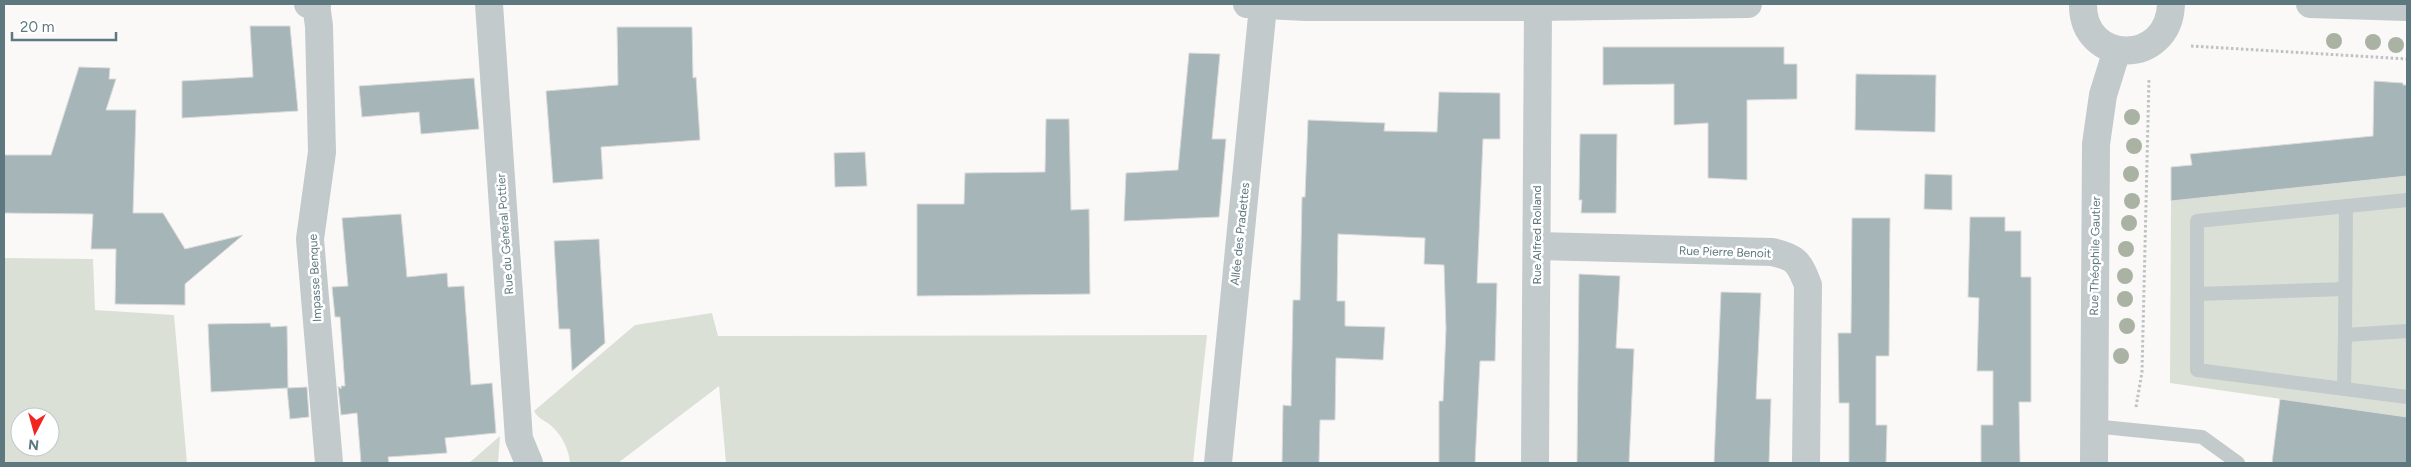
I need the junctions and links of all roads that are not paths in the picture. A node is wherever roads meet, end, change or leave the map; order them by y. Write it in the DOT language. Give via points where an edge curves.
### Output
graph roads {
  1 [pos="308,4"];
  2 [pos="316,4"];
  3 [pos="489,4"];
  4 [pos="1611,4"];
  5 [pos="1748,4"];
  6 [pos="2083,4"];
  7 [pos="2171,4"];
  8 [pos="2310,4"];
  9 [pos="1255,5"];
  10 [pos="1538,7"];
  11 [pos="2407,7"];
  12 [pos="2116,50"];
  13 [pos="2407,200"];
  14 [pos="2346,206"];
  15 [pos="1537,246"];
  16 [pos="2345,289"];
  17 [pos="2197,294"];
  18 [pos="2407,331"];
  19 [pos="2345,335"];
  20 [pos="2344,389"];
  21 [pos="2407,397"];
  22 [pos="2093,426"];
  23 [pos="329,463"];
  24 [pos="529,463"];
  25 [pos="1218,463"];
  26 [pos="1536,463"];
  27 [pos="1806,463"];
  28 [pos="2094,463"];
  29 [pos="2238,463"];
  1 -- 2 [label="street"];
  2 -- 23 [label="street, Impasse Benque" via="322,152 310,239"];
  3 -- 24 [label="street, Rue du Général Pottier" via="519,439"];
  4 -- 5 [label="street"];
  4 -- 10 [label="street"];
  6 -- 12 [label="street" via="2086,26 2094,37"];
  7 -- 12 [label="street" via="2167,27 2160,37 2128,52"];
  8 -- 11 [label="street"];
  9 -- 10 [label="street"];
  9 -- 25 [label="street, Allée des Pradettes"];
  10 -- 15 [label="street, Rue Alfred Rolland"];
  12 -- 22 [label="street, Rue Théophile Gautier" via="2103,95 2096,144"];
  13 -- 14 [label="lane"];
  14 -- 16 [label="lane"];
  14 -- 17 [label="lane" via="2197,221"];
  15 -- 26 [label="street, Rue Alfred Rolland"];
  15 -- 27 [label="street, Rue Pierre Benoit" via="1772,252 1790,256 1800,266 1808,284"];
  16 -- 17 [label="lane"];
  16 -- 19 [label="lane"];
  17 -- 20 [label="lane" via="2197,370"];
  18 -- 19 [label="lane"];
  19 -- 20 [label="lane"];
  20 -- 21 [label="lane"];
  22 -- 28 [label="street, Rue Théophile Gautier"];
  22 -- 29 [label="lane" via="2202,437"];
}
